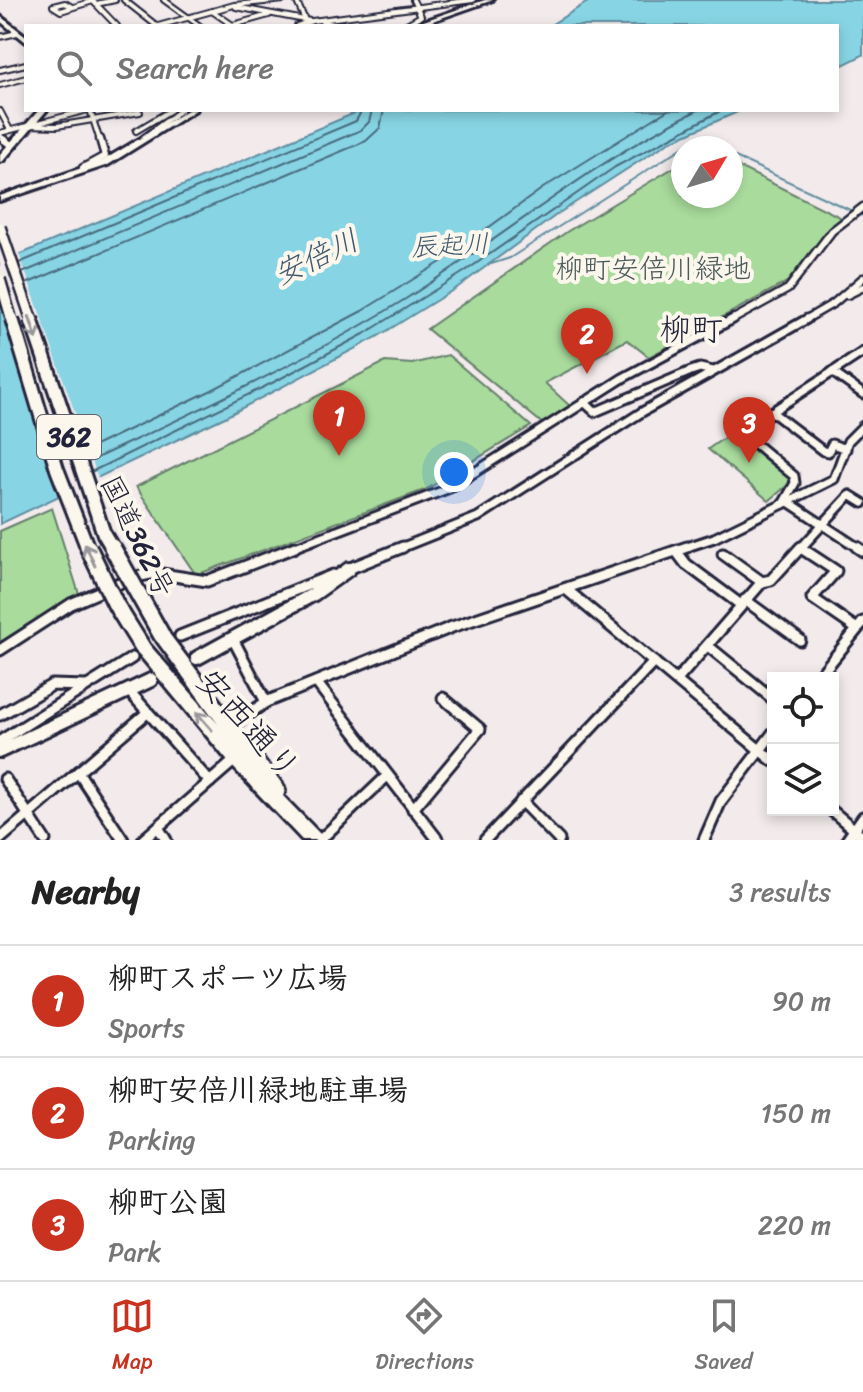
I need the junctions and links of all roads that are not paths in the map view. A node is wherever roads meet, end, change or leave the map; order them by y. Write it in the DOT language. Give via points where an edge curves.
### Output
graph roads {
  1 [pos="115,0"];
  2 [pos="124,0"];
  3 [pos="164,0"];
  4 [pos="284,0"];
  5 [pos="296,0"];
  6 [pos="413,0"];
  7 [pos="473,0"];
  8 [pos="490,0"];
  9 [pos="94,2"];
  10 [pos="230,6"];
  11 [pos="72,7"];
  12 [pos="418,9"];
  13 [pos="212,11"];
  14 [pos="272,14"];
  15 [pos="0,18"];
  16 [pos="188,18"];
  17 [pos="305,20"];
  18 [pos="312,21"];
  19 [pos="115,24"];
  20 [pos="155,24"];
  21 [pos="166,24"];
  22 [pos="197,24"];
  23 [pos="230,24"];
  24 [pos="240,24"];
  25 [pos="303,24"];
  26 [pos="331,24"];
  27 [pos="407,24"];
  28 [pos="418,24"];
  29 [pos="17,33"];
  30 [pos="0,37"];
  31 [pos="24,38"];
  32 [pos="24,64"];
  33 [pos="0,70"];
  34 [pos="24,79"];
  35 [pos="0,85"];
  36 [pos="0,111"];
  37 [pos="41,112"];
  38 [pos="82,112"];
  39 [pos="91,112"];
  40 [pos="140,112"];
  41 [pos="161,112"];
  42 [pos="178,112"];
  43 [pos="190,112"];
  44 [pos="96,121"];
  45 [pos="30,125"];
  46 [pos="10,130"];
  47 [pos="136,131"];
  48 [pos="0,134"];
  49 [pos="11,145"];
  50 [pos="137,145"];
  51 [pos="0,159"];
  52 [pos="60,181"];
  53 [pos="0,199"];
  54 [pos="863,207"];
  55 [pos="0,227"];
  56 [pos="863,278"];
  57 [pos="0,279"];
  58 [pos="863,287"];
  59 [pos="834,303"];
  60 [pos="863,352"];
  61 [pos="713,371"];
  62 [pos="832,372"];
  63 [pos="863,394"];
  64 [pos="584,402"];
  65 [pos="772,412"];
  66 [pos="863,426"];
  67 [pos="846,449"];
  68 [pos="785,502"];
  69 [pos="863,503"];
  70 [pos="823,525"];
  71 [pos="801,548"];
  72 [pos="863,551"];
  73 [pos="677,552"];
  74 [pos="723,554"];
  75 [pos="349,569"];
  76 [pos="762,582"];
  77 [pos="567,590"];
  78 [pos="743,602"];
  79 [pos="860,626"];
  80 [pos="162,636"];
  81 [pos="180,636"];
  82 [pos="233,639"];
  83 [pos="800,640"];
  84 [pos="708,646"];
  85 [pos="0,650"];
  86 [pos="137,652"];
  87 [pos="197,658"];
  88 [pos="654,662"];
  89 [pos="823,672"];
  90 [pos="151,680"];
  91 [pos="677,680"];
  92 [pos="316,682"];
  93 [pos="89,686"];
  94 [pos="129,691"];
  95 [pos="767,694"];
  96 [pos="443,698"];
  97 [pos="266,702"];
  98 [pos="147,713"];
  99 [pos="0,715"];
  100 [pos="228,728"];
  101 [pos="767,740"];
  102 [pos="0,741"];
  103 [pos="759,750"];
  104 [pos="0,751"];
  105 [pos="767,756"];
  106 [pos="237,759"];
  107 [pos="78,772"];
  108 [pos="387,776"];
  109 [pos="5,779"];
  110 [pos="210,782"];
  111 [pos="521,801"];
  112 [pos="413,809"];
  113 [pos="28,815"];
  114 [pos="838,816"];
  115 [pos="863,817"];
  116 [pos="158,827"];
  117 [pos="859,833"];
  118 [pos="0,839"];
  119 [pos="45,840"];
  120 [pos="123,840"];
  121 [pos="143,840"];
  122 [pos="166,840"];
  123 [pos="316,840"];
  124 [pos="438,840"];
  125 [pos="485,840"];
  126 [pos="559,840"];
  127 [pos="704,840"];
  128 [pos="847,840"];
  1 -- 9 [label="street"];
  2 -- 20 [label="street"];
  3 -- 16 [label="street"];
  4 -- 10 [label="street"];
  5 -- 17 [label="street"];
  6 -- 12 [label="street"];
  7 -- 12 [label="street"];
  8 -- 28 [label="main road"];
  9 -- 11 [label="street"];
  9 -- 19 [label="street"];
  10 -- 13 [label="street"];
  10 -- 14 [label="street"];
  12 -- 18 [label="street"];
  12 -- 27 [label="street" via="421,16"];
  13 -- 16 [label="street"];
  13 -- 23 [label="street"];
  14 -- 17 [label="street"];
  14 -- 24 [label="street"];
  15 -- 29 [label="highway"];
  16 -- 21 [label="street"];
  16 -- 22 [label="street"];
  17 -- 18 [label="street"];
  18 -- 25 [label="street"];
  18 -- 26 [label="street"];
  29 -- 30 [label="street"];
  29 -- 31 [label="highway"];
  32 -- 33 [label="street"];
  34 -- 35 [label="street"];
  36 -- 46 [label="street"];
  37 -- 45 [label="highway"];
  38 -- 45 [label="street"];
  39 -- 44 [label="street"];
  40 -- 44 [label="street"];
  41 -- 47 [label="street"];
  42 -- 50 [label="street"];
  43 -- 50 [label="main road"];
  44 -- 45 [label="street"];
  44 -- 52 [label="street" via="105,156"];
  45 -- 46 [label="street"];
  45 -- 49 [label="highway"];
  46 -- 48 [label="street"];
  48 -- 49 [label="street"];
  49 -- 51 [label="highway"];
  50 -- 52 [label="main road"];
  52 -- 53 [label="main road"];
  54 -- 64 [label="street" via="832,231 788,289"];
  55 -- 80 [label="highway, 国道362号 / 362, one-way, bridge" via="104,534"];
  56 -- 59 [label="street"];
  86 -- 57 [label="highway, 国道362号 / 362, one-way, bridge" via="86,549"];
  58 -- 59 [label="street"];
  59 -- 61 [label="street"];
  60 -- 62 [label="street"];
  61 -- 64 [label="street" via="691,371 595,412"];
  61 -- 75 [label="street" via="478,517"];
  62 -- 63 [label="street"];
  62 -- 65 [label="street"];
  64 -- 85 [label="street" via="435,497 207,581 164,572 120,581"];
  65 -- 67 [label="street" via="823,451 832,444"];
  65 -- 68 [label="street" via="741,432 794,476"];
  66 -- 67 [label="street"];
  67 -- 68 [label="street" via="834,479"];
  68 -- 70 [label="street"];
  68 -- 73 [label="street"];
  69 -- 70 [label="street" via="850,495"];
  70 -- 71 [label="street"];
  70 -- 72 [label="street"];
  71 -- 76 [label="street" via="771,580"];
  71 -- 79 [label="street" via="836,571 812,598"];
  73 -- 77 [label="street"];
  73 -- 78 [label="street" via="686,564"];
  74 -- 76 [label="street"];
  75 -- 81 [label="street"];
  75 -- 82 [label="street"];
  76 -- 78 [label="street"];
  77 -- 88 [label="street"];
  77 -- 92 [label="street" via="482,615"];
  78 -- 83 [label="street"];
  78 -- 84 [label="street"];
  79 -- 89 [label="street"];
  80 -- 100 [label="highway, 安西通り / 362"];
  82 -- 87 [label="street"];
  82 -- 97 [label="street"];
  84 -- 91 [label="street"];
  84 -- 95 [label="street"];
  86 -- 93 [label="street"];
  106 -- 86 [label="highway, 安西通り / 362, one-way"];
  88 -- 91 [label="street"];
  88 -- 111 [label="street"];
  90 -- 94 [label="street"];
  91 -- 103 [label="street"];
  92 -- 97 [label="street"];
  92 -- 108 [label="street"];
  93 -- 99 [label="street" via="52,685"];
  93 -- 102 [label="street"];
  94 -- 98 [label="street"];
  94 -- 104 [label="street"];
  96 -- 112 [label="street" via="480,729"];
  97 -- 100 [label="street"];
  98 -- 107 [label="street"];
  98 -- 110 [label="street"];
  100 -- 123 [label="highway, 安西通り / 362"];
  101 -- 103 [label="street"];
  103 -- 105 [label="street"];
  103 -- 127 [label="street" via="721,801"];
  106 -- 110 [label="street"];
  106 -- 123 [label="highway, 安西通り / 362"];
  107 -- 113 [label="street"];
  107 -- 120 [label="street"];
  108 -- 112 [label="street"];
  108 -- 123 [label="street"];
  109 -- 113 [label="street"];
  110 -- 116 [label="street"];
  111 -- 125 [label="street"];
  111 -- 126 [label="street"];
  112 -- 124 [label="street"];
  113 -- 118 [label="street"];
  113 -- 119 [label="street"];
  114 -- 117 [label="street"];
  115 -- 117 [label="street"];
  116 -- 121 [label="street"];
  116 -- 122 [label="street"];
  117 -- 128 [label="street"];
}
